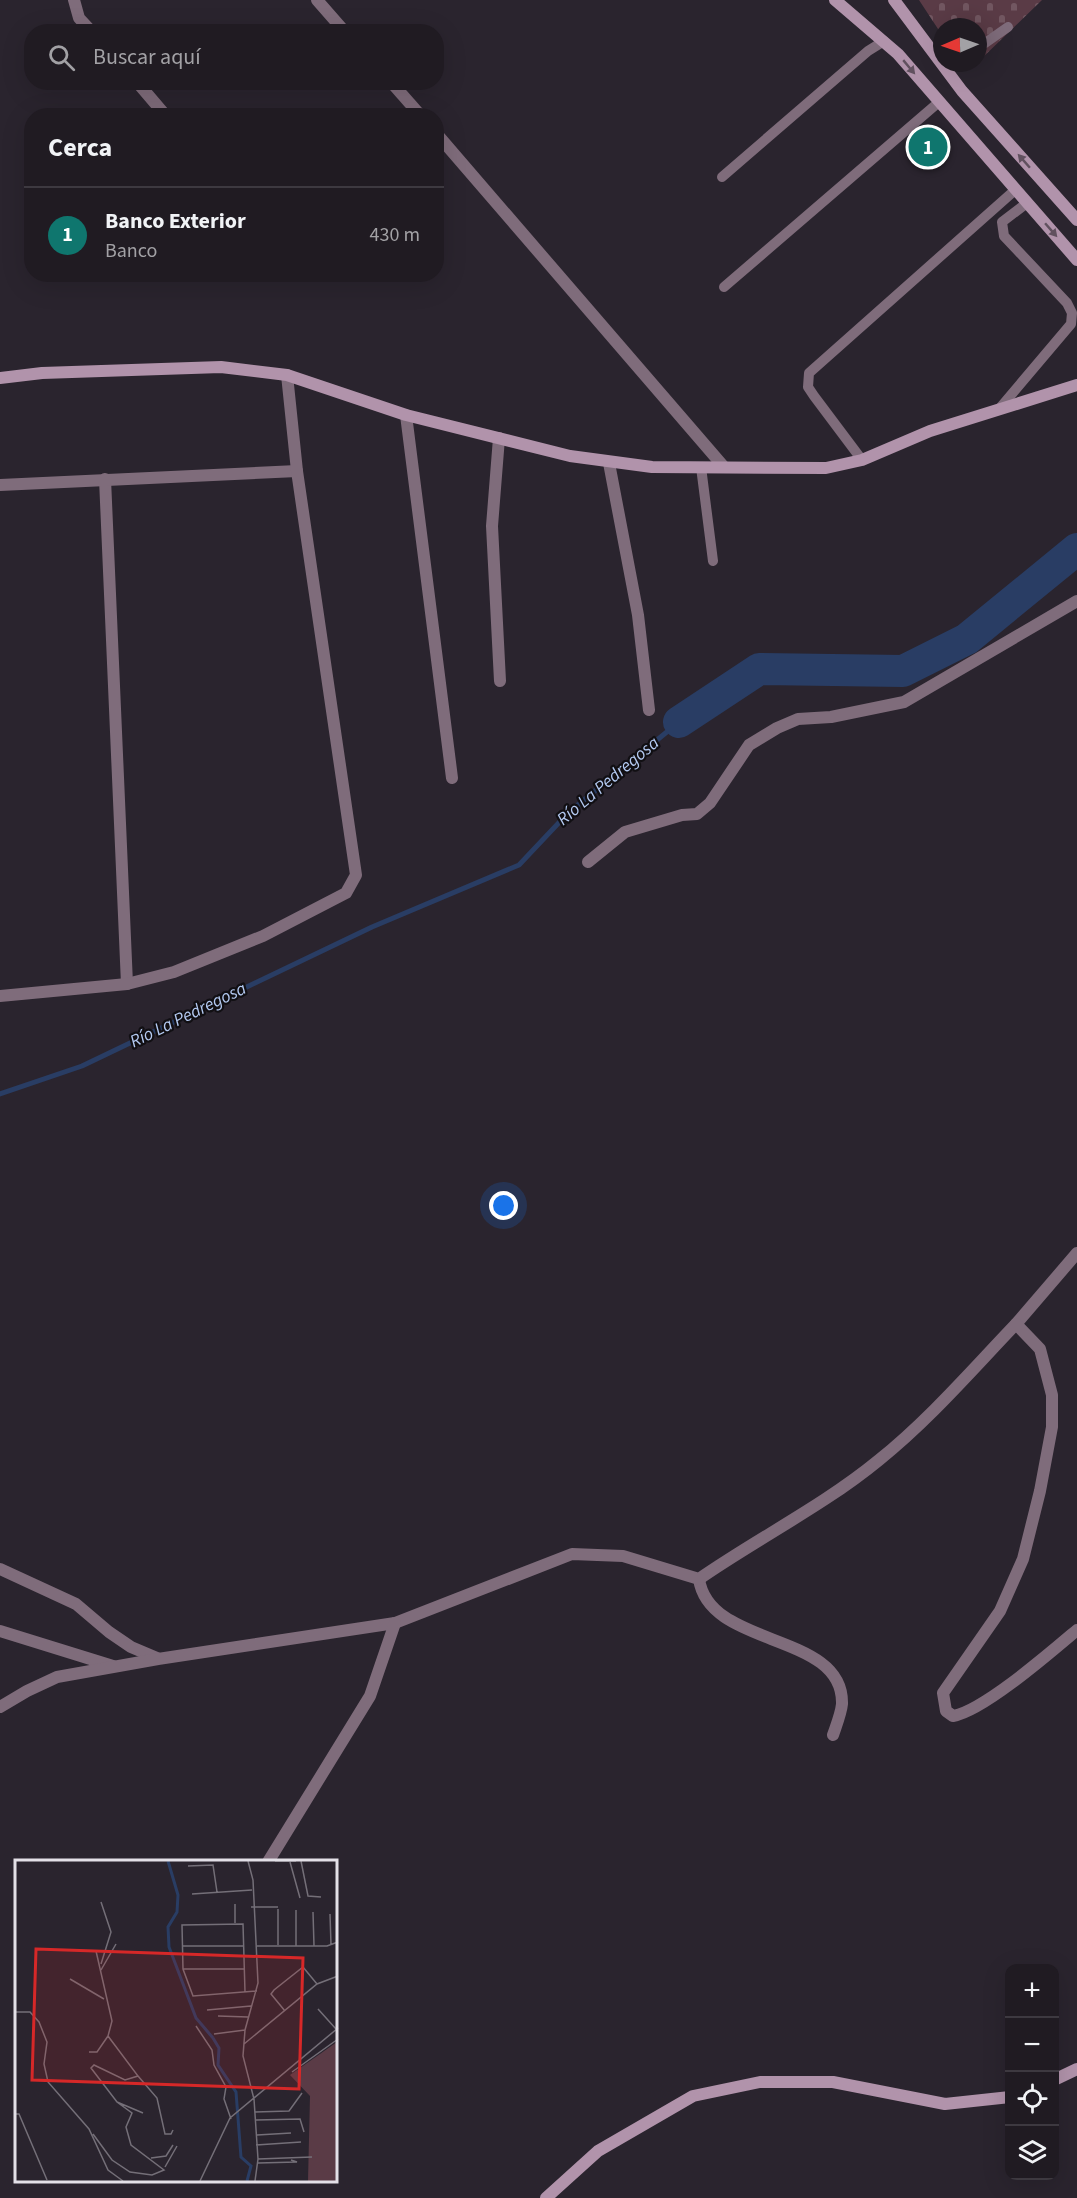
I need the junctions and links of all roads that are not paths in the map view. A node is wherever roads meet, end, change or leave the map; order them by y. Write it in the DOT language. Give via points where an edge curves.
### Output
graph roads {
  1 [pos="75,0"];
  2 [pos="317,0"];
  3 [pos="835,0"];
  4 [pos="894,0"];
  5 [pos="85,24"];
  6 [pos="338,24"];
  7 [pos="1008,27"];
  8 [pos="884,40"];
  9 [pos="987,42"];
  10 [pos="933,45"];
  11 [pos="956,72"];
  12 [pos="144,90"];
  13 [pos="398,90"];
  14 [pos="939,102"];
  15 [pos="159,108"];
  16 [pos="414,108"];
  17 [pos="444,142"];
  18 [pos="722,177"];
  19 [pos="1014,191"];
  20 [pos="1027,203"];
  21 [pos="1077,220"];
  22 [pos="1077,260"];
  23 [pos="724,287"];
  24 [pos="287,375"];
  25 [pos="0,378"];
  26 [pos="1077,385"];
  27 [pos="1000,408"];
  28 [pos="405,415"];
  29 [pos="499,438"];
  30 [pos="862,460"];
  31 [pos="609,463"];
  32 [pos="701,467"];
  33 [pos="724,467"];
  34 [pos="297,471"];
  35 [pos="105,479"];
  36 [pos="0,485"];
  37 [pos="714,561"];
  38 [pos="1077,601"];
  39 [pos="500,681"];
  40 [pos="650,710"];
  41 [pos="452,778"];
  42 [pos="588,861"];
  43 [pos="127,984"];
  44 [pos="0,996"];
  45 [pos="1077,1252"];
  46 [pos="1016,1324"];
  47 [pos="0,1569"];
  48 [pos="699,1579"];
  49 [pos="395,1623"];
  50 [pos="1077,1630"];
  51 [pos="0,1631"];
  52 [pos="158,1659"];
  53 [pos="114,1667"];
  54 [pos="0,1707"];
  55 [pos="833,1735"];
  56 [pos="269,1860"];
  57 [pos="1077,2069"];
  58 [pos="1059,2078"];
  59 [pos="1005,2098"];
  60 [pos="546,2198"];
  1 -- 5 [label="street"];
  2 -- 6 [label="street"];
  3 -- 8 [label="main road"];
  4 -- 10 [label="main road"];
  7 -- 9 [label="lane"];
  8 -- 14 [label="main road, one-way"];
  8 -- 18 [label="lane"];
  21 -- 11 [label="main road, one-way"];
  12 -- 15 [label="street"];
  13 -- 16 [label="street"];
  14 -- 19 [label="main road"];
  14 -- 23 [label="lane"];
  17 -- 33 [label="street"];
  19 -- 20 [label="main road"];
  19 -- 30 [label="lane" via="809,373 808,387"];
  20 -- 22 [label="main road, one-way"];
  20 -- 27 [label="lane" via="1002,222 1004,236 1067,303 1072,313 1071,324"];
  24 -- 25 [label="main road" via="221,367"];
  24 -- 28 [label="main road"];
  24 -- 34 [label="street"];
  26 -- 27 [label="main road"];
  27 -- 30 [label="main road" via="930,431"];
  28 -- 29 [label="main road"];
  28 -- 41 [label="street"];
  29 -- 31 [label="main road"];
  29 -- 39 [label="street" via="492,526"];
  30 -- 33 [label="main road" via="826,468"];
  31 -- 32 [label="main road"];
  31 -- 40 [label="street" via="639,615"];
  32 -- 33 [label="main road"];
  32 -- 37 [label="lane"];
  34 -- 35 [label="street"];
  34 -- 43 [label="street" via="356,874 346,893 262,936 174,972"];
  35 -- 36 [label="street"];
  35 -- 43 [label="street"];
  38 -- 42 [label="street" via="904,702 831,717 798,719 777,728 749,746 710,803 697,814 625,832"];
  43 -- 44 [label="street"];
  45 -- 46 [label="street"];
  46 -- 48 [label="street" via="933,1411 879,1460 782,1528"];
  46 -- 50 [label="street" via="1040,1349 1052,1395 1052,1427 1023,1559 1000,1611 943,1693 946,1711 953,1716 963,1714 991,1697"];
  47 -- 52 [label="street" via="76,1604 131,1647"];
  48 -- 49 [label="street" via="623,1556 572,1554"];
  48 -- 55 [label="street" via="701,1595 717,1611 761,1636 819,1660 831,1670 840,1687 842,1705"];
  49 -- 52 [label="street"];
  49 -- 56 [label="street" via="369,1696"];
  51 -- 53 [label="street"];
  52 -- 53 [label="street"];
  53 -- 54 [label="street" via="57,1677"];
  57 -- 58 [label="main road"];
  59 -- 60 [label="main road" via="945,2104 833,2082 760,2082 693,2096 598,2151"];
}
